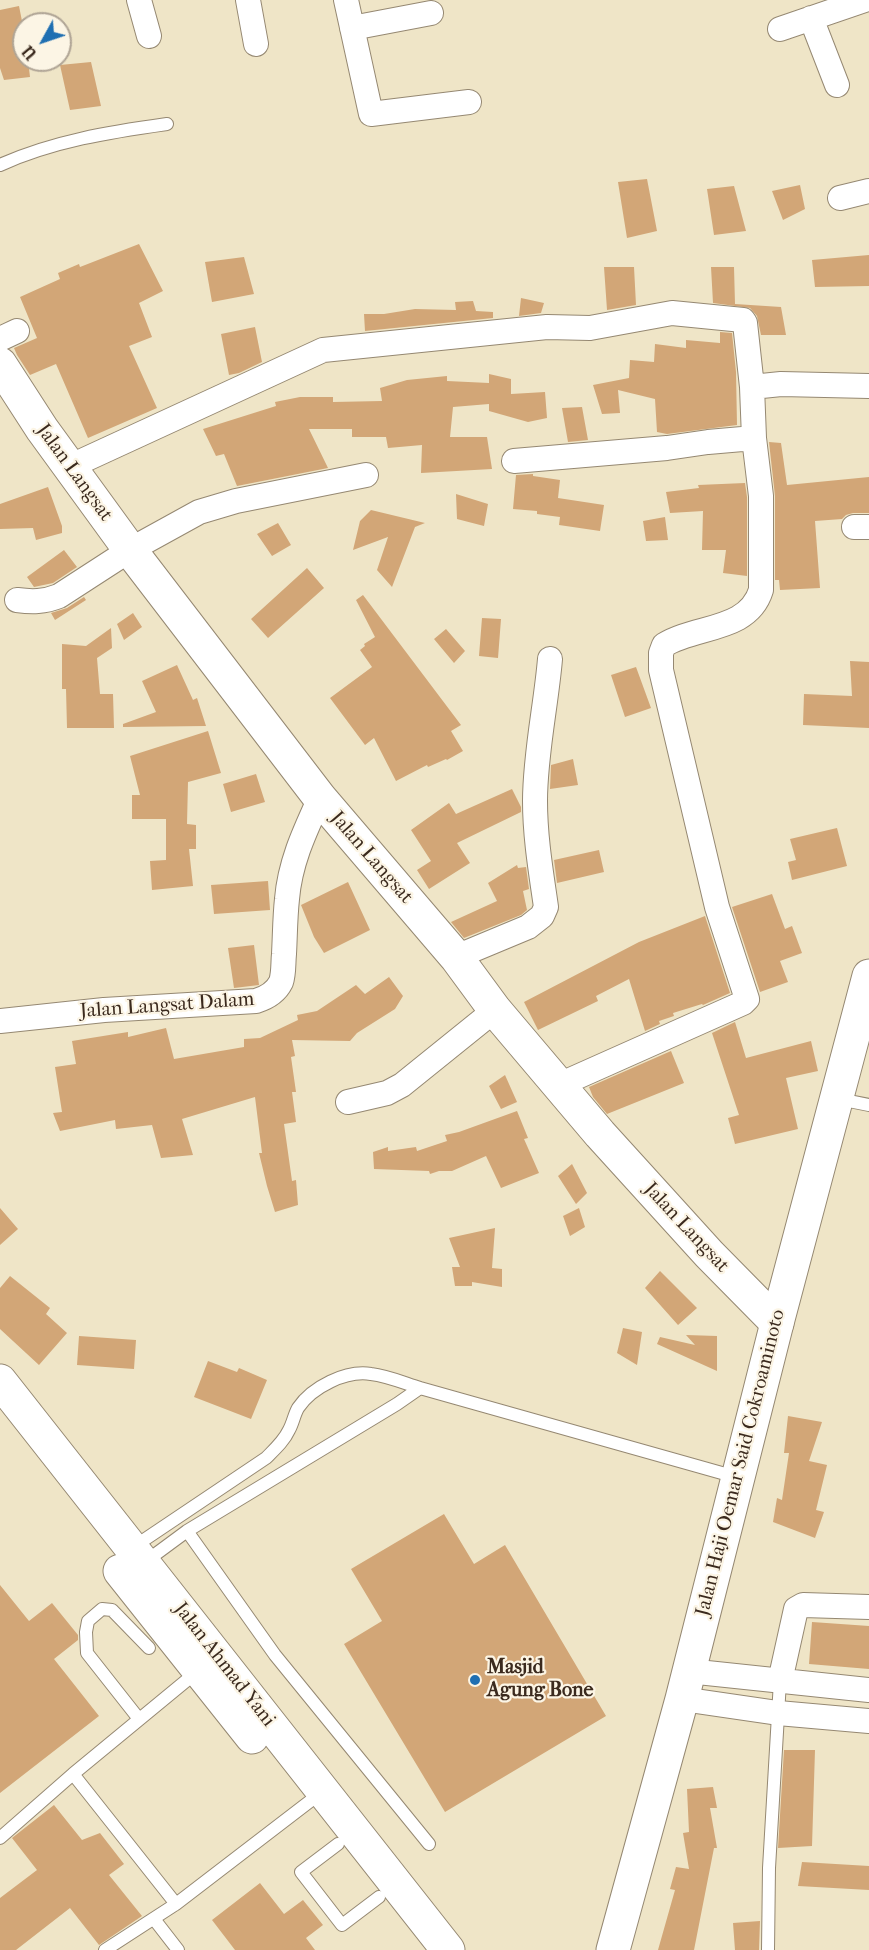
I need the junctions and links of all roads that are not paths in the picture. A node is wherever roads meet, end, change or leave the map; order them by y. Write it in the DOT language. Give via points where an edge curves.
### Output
graph roads {
  1 [pos="139,0"];
  2 [pos="248,0"];
  3 [pos="346,0"];
  4 [pos="865,0"];
  5 [pos="431,13"];
  6 [pos="812,18"];
  7 [pos="352,28"];
  8 [pos="780,29"];
  9 [pos="149,36"];
  10 [pos="256,44"];
  11 [pos="837,85"];
  12 [pos="469,102"];
  13 [pos="167,124"];
  14 [pos="0,165"];
  15 [pos="869,191"];
  16 [pos="840,198"];
  17 [pos="0,364"];
  18 [pos="869,386"];
  19 [pos="752,387"];
  20 [pos="754,438"];
  21 [pos="514,461"];
  22 [pos="69,467"];
  23 [pos="366,476"];
  24 [pos="130,550"];
  25 [pos="17,600"];
  26 [pos="550,659"];
  27 [pos="320,798"];
  28 [pos="456,957"];
  29 [pos="869,976"];
  30 [pos="495,1010"];
  31 [pos="864,1010"];
  32 [pos="0,1021"];
  33 [pos="559,1085"];
  34 [pos="348,1102"];
  35 [pos="853,1102"];
  36 [pos="777,1323"];
  37 [pos="0,1381"];
  38 [pos="420,1388"];
  39 [pos="0,1417"];
  40 [pos="738,1477"];
  41 [pos="187,1532"];
  42 [pos="137,1556"];
  43 [pos="869,1607"];
  44 [pos="168,1633"];
  45 [pos="208,1663"];
  46 [pos="780,1681"];
  47 [pos="685,1685"];
  48 [pos="869,1690"];
  49 [pos="778,1713"];
  50 [pos="139,1719"];
  51 [pos="869,1721"];
  52 [pos="73,1774"];
  53 [pos="315,1798"];
  54 [pos="0,1838"];
  55 [pos="338,1844"];
  56 [pos="429,1844"];
  57 [pos="379,1897"];
  58 [pos="176,1904"];
  59 [pos="154,1919"];
  60 [pos="105,1950"];
  61 [pos="178,1950"];
  62 [pos="421,1950"];
  63 [pos="448,1950"];
  64 [pos="613,1950"];
  65 [pos="768,1950"];
  1 -- 9 [label="street"];
  2 -- 10 [label="street"];
  3 -- 7 [label="street"];
  4 -- 6 [label="street"];
  5 -- 7 [label="street"];
  6 -- 8 [label="street"];
  6 -- 11 [label="street"];
  7 -- 12 [label="street" via="372,114"];
  13 -- 14 [label="lane" via="92,135"];
  15 -- 16 [label="street"];
  17 -- 22 [label="main road, Jalan Langsat"];
  18 -- 19 [label="street"];
  19 -- 20 [label="street"];
  19 -- 22 [label="street" via="745,323 720,317 672,313 590,328 535,328 323,350"];
  20 -- 21 [label="street"];
  20 -- 33 [label="street" via="761,496 759,598 740,618 673,639 661,652 661,670 717,906 747,999"];
  22 -- 24 [label="main road, Jalan Langsat"];
  23 -- 24 [label="street" via="217,506"];
  24 -- 25 [label="street" via="48,601"];
  24 -- 27 [label="main road, Jalan Langsat"];
  26 -- 28 [label="street" via="535,802 546,907 542,916 528,927"];
  27 -- 28 [label="main road, Jalan Langsat"];
  27 -- 32 [label="street, Jalan Langsat Dalam" via="293,867 280,982 265,998"];
  28 -- 30 [label="main road, Jalan Langsat"];
  29 -- 31 [label="main road, Jalan Haji Oemar Said Cokroaminoto"];
  30 -- 33 [label="main road, Jalan Langsat"];
  30 -- 34 [label="street" via="402,1085 387,1093"];
  31 -- 35 [label="main road, Jalan Haji Oemar Said Cokroaminoto"];
  33 -- 36 [label="main road, Jalan Langsat" via="709,1254"];
  35 -- 36 [label="main road, Jalan Haji Oemar Said Cokroaminoto"];
  36 -- 40 [label="main road, Jalan Haji Oemar Said Cokroaminoto"];
  37 -- 42 [label="main road, Jalan Ahmad Yani"];
  38 -- 40 [label="lane"];
  38 -- 41 [label="lane"];
  38 -- 42 [label="lane" via="368,1373 333,1381 317,1390 297,1410 280,1445 266,1458"];
  39 -- 44 [label="main road"];
  40 -- 47 [label="main road, Jalan Haji Oemar Said Cokroaminoto"];
  41 -- 42 [label="lane"];
  41 -- 56 [label="lane" via="275,1655"];
  42 -- 44 [label="main road, Jalan Ahmad Yani"];
  43 -- 46 [label="street" via="803,1605 795,1609"];
  44 -- 45 [label="main road, Jalan Ahmad Yani"];
  44 -- 50 [label="lane" via="112,1610 102,1609 88,1621 87,1653"];
  45 -- 50 [label="lane"];
  45 -- 53 [label="main road, Jalan Ahmad Yani"];
  46 -- 47 [label="street"];
  46 -- 48 [label="street"];
  46 -- 49 [label="lane"];
  47 -- 49 [label="street"];
  47 -- 64 [label="main road, Jalan Haji Oemar Said Cokroaminoto"];
  49 -- 51 [label="street"];
  49 -- 65 [label="lane"];
  50 -- 52 [label="lane"];
  52 -- 54 [label="lane"];
  52 -- 58 [label="lane"];
  53 -- 55 [label="main road"];
  53 -- 58 [label="lane"];
  53 -- 63 [label="main road, Jalan Ahmad Yani"];
  55 -- 57 [label="main road"];
  55 -- 57 [label="lane" via="301,1872 342,1925"];
  57 -- 62 [label="main road"];
  58 -- 59 [label="lane"];
  59 -- 60 [label="lane"];
  59 -- 61 [label="lane"];
}
